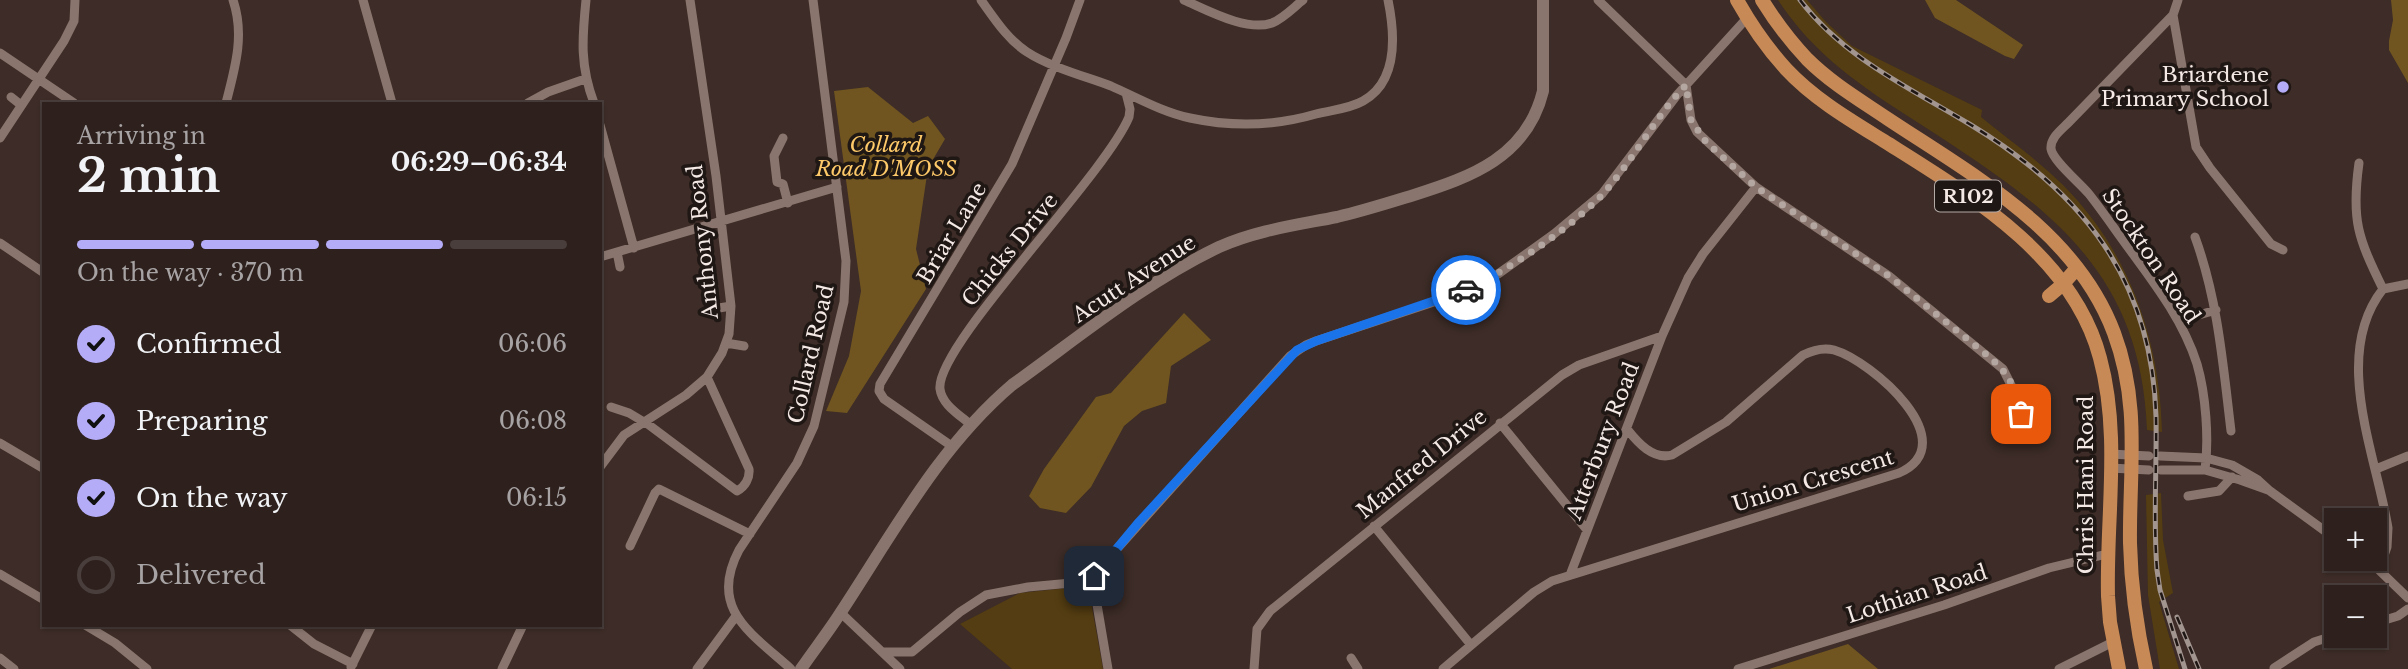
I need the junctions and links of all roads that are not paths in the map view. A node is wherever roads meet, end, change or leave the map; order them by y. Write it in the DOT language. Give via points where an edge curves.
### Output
graph roads {
  1 [pos="75,0"];
  2 [pos="233,0"];
  3 [pos="363,0"];
  4 [pos="586,0"];
  5 [pos="690,0"];
  6 [pos="813,0"];
  7 [pos="981,0"];
  8 [pos="1080,0"];
  9 [pos="1184,0"];
  10 [pos="1303,0"];
  11 [pos="1388,0"];
  12 [pos="1543,0"];
  13 [pos="1598,0"];
  14 [pos="1737,0"];
  15 [pos="1762,0"];
  16 [pos="2178,0"];
  17 [pos="2173,15"];
  18 [pos="1747,18"];
  19 [pos="0,53"];
  20 [pos="1055,64"];
  21 [pos="38,79"];
  22 [pos="585,79"];
  23 [pos="1686,85"];
  24 [pos="1126,93"];
  25 [pos="11,97"];
  26 [pos="72,102"];
  27 [pos="226,102"];
  28 [pos="392,102"];
  29 [pos="530,102"];
  30 [pos="594,102"];
  31 [pos="21,106"];
  32 [pos="602,132"];
  33 [pos="0,138"];
  34 [pos="783,138"];
  35 [pos="1936,150"];
  36 [pos="1909,157"];
  37 [pos="2359,163"];
  38 [pos="837,187"];
  39 [pos="1756,187"];
  40 [pos="788,203"];
  41 [pos="721,223"];
  42 [pos="2195,237"];
  43 [pos="0,243"];
  44 [pos="634,248"];
  45 [pos="2283,250"];
  46 [pos="617,252"];
  47 [pos="602,256"];
  48 [pos="620,267"];
  49 [pos="2077,268"];
  50 [pos="42,271"];
  51 [pos="2408,284"];
  52 [pos="2062,285"];
  53 [pos="2383,289"];
  54 [pos="2049,296"];
  55 [pos="732,306"];
  56 [pos="713,309"];
  57 [pos="2216,310"];
  58 [pos="2178,320"];
  59 [pos="1662,336"];
  60 [pos="726,343"];
  61 [pos="744,346"];
  62 [pos="707,377"];
  63 [pos="611,407"];
  64 [pos="643,421"];
  65 [pos="1500,423"];
  66 [pos="971,425"];
  67 [pos="1627,429"];
  68 [pos="2231,431"];
  69 [pos="2023,436"];
  70 [pos="0,443"];
  71 [pos="953,447"];
  72 [pos="2149,456"];
  73 [pos="2160,456"];
  74 [pos="2408,456"];
  75 [pos="2206,458"];
  76 [pos="2110,461"];
  77 [pos="2133,462"];
  78 [pos="602,464"];
  79 [pos="42,468"];
  80 [pos="2376,469"];
  81 [pos="2149,470"];
  82 [pos="2161,470"];
  83 [pos="2205,470"];
  84 [pos="2232,477"];
  85 [pos="2270,491"];
  86 [pos="2188,496"];
  87 [pos="2384,508"];
  88 [pos="2387,523"];
  89 [pos="1374,526"];
  90 [pos="1587,530"];
  91 [pos="2324,530"];
  92 [pos="750,534"];
  93 [pos="629,546"];
  94 [pos="2387,547"];
  95 [pos="2107,554"];
  96 [pos="2380,571"];
  97 [pos="0,573"];
  98 [pos="1570,575"];
  99 [pos="1093,581"];
  100 [pos="2408,598"];
  101 [pos="42,599"];
  102 [pos="2408,610"];
  103 [pos="841,613"];
  104 [pos="736,616"];
  105 [pos="2387,619"];
  106 [pos="88,627"];
  107 [pos="293,627"];
  108 [pos="371,627"];
  109 [pos="522,627"];
  110 [pos="2324,639"];
  111 [pos="2113,642"];
  112 [pos="1471,645"];
  113 [pos="882,652"];
  114 [pos="0,658"];
  115 [pos="1350,658"];
  116 [pos="351,666"];
  117 [pos="2274,667"];
  118 [pos="14,669"];
  119 [pos="147,669"];
  120 [pos="502,669"];
  121 [pos="697,669"];
  122 [pos="792,669"];
  123 [pos="801,669"];
  124 [pos="900,669"];
  125 [pos="1108,669"];
  126 [pos="1254,669"];
  127 [pos="1358,669"];
  128 [pos="1443,669"];
  129 [pos="1738,669"];
  130 [pos="2059,669"];
  131 [pos="2119,669"];
  132 [pos="2146,669"];
  1 -- 21 [label="street" via="74,21"];
  2 -- 27 [label="street" via="238,56"];
  3 -- 28 [label="street"];
  4 -- 22 [label="street"];
  5 -- 41 [label="street, Anthony Road"];
  6 -- 38 [label="street, Collard Road"];
  7 -- 20 [label="street" via="1018,46"];
  8 -- 20 [label="street, Briar Lane"];
  9 -- 10 [label="street" via="1258,25 1278,20"];
  11 -- 24 [label="street" via="1394,45 1390,65 1371,95 1354,105 1273,124 1225,124 1176,115"];
  12 -- 66 [label="street, Acutt Avenue" via="1539,106 1521,137 1500,158 1444,186 1340,216 1259,232 1199,257 1012,385"];
  13 -- 23 [label="street"];
  14 -- 18 [label="main road, Chris Hani Road / R102"];
  15 -- 35 [label="main road, Chris Hani Road / R102" via="1787,36 1827,76"];
  16 -- 17 [label="street"];
  17 -- 45 [label="street" via="2193,140 2271,244"];
  17 -- 58 [label="street, Stockton Road" via="2054,138 2051,147"];
  18 -- 23 [label="street"];
  18 -- 36 [label="main road, Chris Hani Road / R102" via="1795,77 1850,120"];
  19 -- 21 [label="street"];
  20 -- 24 [label="street"];
  20 -- 71 [label="street, Briar Lane" via="1007,175 880,384 884,399"];
  21 -- 26 [label="street"];
  21 -- 31 [label="street"];
  22 -- 29 [label="street"];
  22 -- 30 [label="street"];
  23 -- 39 [label="street" via="1697,132"];
  23 -- 99 [label="street" via="1602,194 1522,258 1464,292 1297,350 1139,522"];
  24 -- 66 [label="street, Chicks Drive" via="1129,117 1099,165 971,327 943,373 943,398"];
  25 -- 31 [label="street"];
  31 -- 33 [label="street"];
  32 -- 44 [label="street"];
  34 -- 40 [label="street" via="774,156 777,182 783,184"];
  35 -- 36 [label="main road" via="1923,149"];
  35 -- 49 [label="main road, Chris Hani Road / R102" via="2022,210"];
  36 -- 52 [label="main road, Chris Hani Road / R102" via="1998,218"];
  37 -- 53 [label="street" via="2357,230"];
  38 -- 40 [label="street"];
  38 -- 92 [label="street, Collard Road" via="846,284 821,400 806,448"];
  39 -- 59 [label="street, Atterbury Road" via="1696,265"];
  39 -- 69 [label="street" via="1889,276 1992,359 2008,376 2016,395"];
  40 -- 41 [label="street"];
  41 -- 44 [label="street"];
  41 -- 55 [label="street, Anthony Road"];
  42 -- 57 [label="street"];
  43 -- 50 [label="street"];
  44 -- 46 [label="street"];
  46 -- 47 [label="street"];
  46 -- 48 [label="street"];
  49 -- 52 [label="main road"];
  49 -- 77 [label="main road, Chris Hani Road / R102" via="2104,310 2126,371"];
  51 -- 53 [label="street"];
  52 -- 54 [label="main road"];
  52 -- 76 [label="main road, Chris Hani Road / R102" via="2100,356 2109,401"];
  53 -- 80 [label="street" via="2366,317 2360,358 2360,393"];
  55 -- 56 [label="street"];
  55 -- 60 [label="street, Anthony Road"];
  57 -- 58 [label="street"];
  57 -- 68 [label="street"];
  58 -- 75 [label="street, Stockton Road" via="2197,366"];
  59 -- 65 [label="street, Manfred Drive" via="1572,368"];
  59 -- 67 [label="street, Atterbury Road"];
  60 -- 61 [label="street"];
  60 -- 62 [label="street, Anthony Road"];
  62 -- 64 [label="street, Anthony Road"];
  62 -- 64 [label="street" via="749,469 740,489 733,489"];
  63 -- 64 [label="street"];
  64 -- 78 [label="street, Anthony Road" via="624,435"];
  65 -- 89 [label="street, Manfred Drive"];
  65 -- 90 [label="street"];
  66 -- 71 [label="street, Acutt Avenue"];
  67 -- 90 [label="street, Atterbury Road"];
  67 -- 98 [label="street, Union Crescent" via="1652,452 1672,455 1727,422 1802,355 1827,349 1864,366 1893,388 1918,422 1921,446 1914,464 1899,473"];
  70 -- 79 [label="street"];
  71 -- 103 [label="street, Acutt Avenue" via="902,516"];
  72 -- 77 [label="street"];
  73 -- 75 [label="street"];
  74 -- 80 [label="street"];
  75 -- 83 [label="street, Stockton Road"];
  75 -- 85 [label="street" via="2239,468"];
  76 -- 77 [label="street"];
  76 -- 77 [label="street"];
  76 -- 95 [label="main road, Chris Hani Road / R102"];
  77 -- 81 [label="street"];
  77 -- 132 [label="main road, Chris Hani Road / R102" via="2130,544"];
  80 -- 87 [label="street"];
  82 -- 83 [label="street"];
  83 -- 84 [label="street"];
  84 -- 85 [label="street"];
  84 -- 86 [label="street" via="2219,491"];
  85 -- 91 [label="street"];
  88 -- 94 [label="street"];
  89 -- 112 [label="street"];
  89 -- 126 [label="street, Manfred Drive" via="1266,616 1255,636"];
  90 -- 98 [label="street, Atterbury Road"];
  92 -- 93 [label="street" via="659,489"];
  92 -- 104 [label="street, Collard Road" via="728,575"];
  95 -- 111 [label="main road, Chris Hani Road / R102"];
  95 -- 129 [label="street, Lothian Road" via="2049,568"];
  96 -- 100 [label="street"];
  97 -- 101 [label="street"];
  98 -- 112 [label="street" via="1539,588"];
  99 -- 113 [label="street" via="986,594 912,652"];
  99 -- 125 [label="street"];
  102 -- 105 [label="street"];
  103 -- 113 [label="street"];
  103 -- 123 [label="street, Acutt Avenue"];
  104 -- 121 [label="street"];
  104 -- 122 [label="street"];
  106 -- 119 [label="street"];
  107 -- 116 [label="street"];
  108 -- 116 [label="street"];
  109 -- 120 [label="street"];
  110 -- 117 [label="street"];
  111 -- 130 [label="street"];
  111 -- 131 [label="main road, Chris Hani Road / R102"];
  112 -- 128 [label="street"];
  113 -- 124 [label="street"];
  114 -- 118 [label="street"];
  115 -- 127 [label="street"];
}
